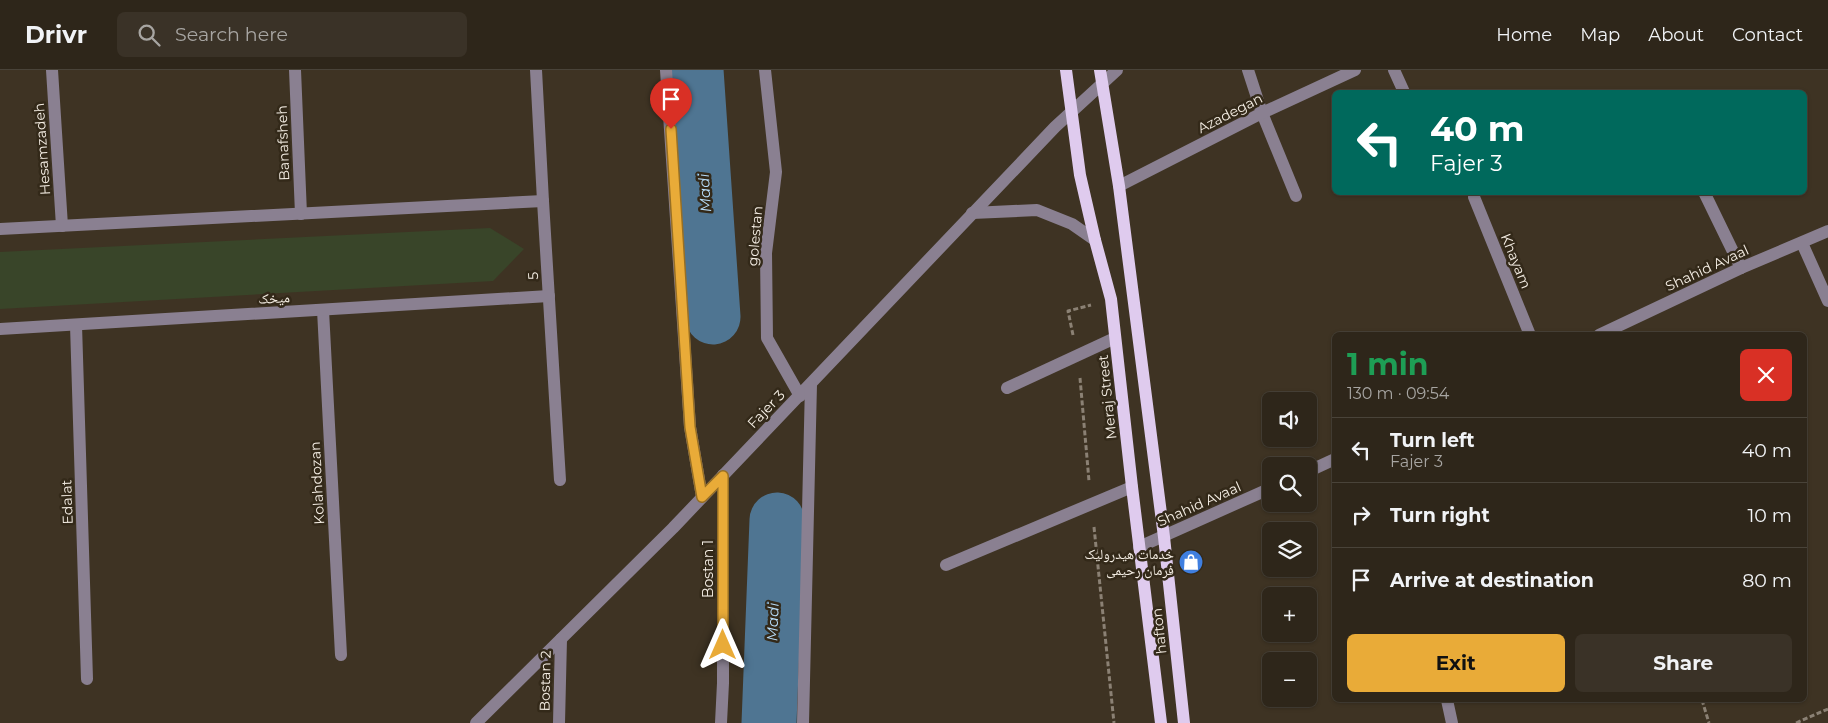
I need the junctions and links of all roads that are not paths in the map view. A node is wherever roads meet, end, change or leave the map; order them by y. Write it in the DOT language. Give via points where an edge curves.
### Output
graph roads {
  1 [pos="52,70"];
  2 [pos="295,70"];
  3 [pos="536,70"];
  4 [pos="666,70"];
  5 [pos="765,70"];
  6 [pos="1066,70"];
  7 [pos="1100,70"];
  8 [pos="1116,70"];
  9 [pos="1248,70"];
  10 [pos="1355,70"];
  11 [pos="1394,70"];
  12 [pos="1102,84"];
  13 [pos="1403,90"];
  14 [pos="1071,111"];
  15 [pos="1262,113"];
  16 [pos="1119,186"];
  17 [pos="1705,195"];
  18 [pos="1296,196"];
  19 [pos="1474,198"];
  20 [pos="543,201"];
  21 [pos="972,213"];
  22 [pos="301,214"];
  23 [pos="62,226"];
  24 [pos="0,230"];
  25 [pos="1828,231"];
  26 [pos="1095,240"];
  27 [pos="1802,243"];
  28 [pos="1741,268"];
  29 [pos="549,296"];
  30 [pos="1828,301"];
  31 [pos="323,310"];
  32 [pos="76,325"];
  33 [pos="0,329"];
  34 [pos="1529,332"];
  35 [pos="1607,332"];
  36 [pos="1116,338"];
  37 [pos="811,384"];
  38 [pos="1007,388"];
  39 [pos="800,396"];
  40 [pos="1332,460"];
  41 [pos="1317,467"];
  42 [pos="723,476"];
  43 [pos="560,480"];
  44 [pos="1132,487"];
  45 [pos="1262,492"];
  46 [pos="702,497"];
  47 [pos="1164,537"];
  48 [pos="1139,547"];
  49 [pos="946,565"];
  50 [pos="561,639"];
  51 [pos="341,655"];
  52 [pos="87,679"];
  53 [pos="1447,702"];
  54 [pos="476,723"];
  55 [pos="559,723"];
  56 [pos="720,723"];
  57 [pos="803,723"];
  58 [pos="1161,723"];
  59 [pos="1184,723"];
  60 [pos="1452,723"];
  1 -- 23 [label="street, Hesamzadeh"];
  2 -- 22 [label="street, Banafsheh"];
  3 -- 20 [label="street, 5"];
  4 -- 46 [label="street" via="690,427"];
  5 -- 39 [label="street, golestan" via="776,172 766,254 767,338"];
  6 -- 14 [label="main road, Meraj Street"];
  7 -- 12 [label="main road"];
  8 -- 12 [label="street, Fajer 3"];
  9 -- 15 [label="street"];
  10 -- 15 [label="street, Azadegan"];
  11 -- 13 [label="street"];
  12 -- 14 [label="street, Fajer 3"];
  12 -- 16 [label="main road"];
  14 -- 21 [label="street, Fajer 3"];
  14 -- 26 [label="main road, Meraj Street" via="1080,176"];
  15 -- 16 [label="street, Azadegan"];
  15 -- 18 [label="street"];
  16 -- 47 [label="main road"];
  17 -- 28 [label="street"];
  19 -- 34 [label="street, Khayam"];
  20 -- 22 [label="street"];
  20 -- 29 [label="street, 5"];
  21 -- 26 [label="street" via="1037,210 1072,224"];
  21 -- 37 [label="street, Fajer 3"];
  22 -- 23 [label="street"];
  23 -- 24 [label="street"];
  25 -- 27 [label="street, Shahid Avaal"];
  26 -- 36 [label="main road, Meraj Street" via="1111,299"];
  27 -- 28 [label="street, Shahid Avaal"];
  27 -- 30 [label="street"];
  28 -- 35 [label="street, Shahid Avaal"];
  29 -- 31 [label="street, میخک"];
  29 -- 43 [label="street, 5"];
  31 -- 32 [label="street, میخک"];
  31 -- 51 [label="street, Kolahdozan"];
  32 -- 33 [label="street, میخک"];
  32 -- 52 [label="street, Edalat"];
  36 -- 38 [label="street"];
  36 -- 44 [label="main road, Meraj Street"];
  37 -- 39 [label="street, Fajer 3"];
  37 -- 57 [label="street"];
  39 -- 42 [label="street, Fajer 3"];
  40 -- 41 [label="street"];
  42 -- 46 [label="street, Fajer 3"];
  42 -- 56 [label="street, Bostan 1" via="723,683"];
  44 -- 48 [label="main road, Meraj Street"];
  44 -- 49 [label="street"];
  45 -- 47 [label="street, Shahid Avaal"];
  46 -- 50 [label="street, Fajer 3"];
  47 -- 48 [label="street, Shahid Avaal"];
  47 -- 59 [label="main road, hafton"];
  48 -- 58 [label="main road, Meraj Street"];
  50 -- 54 [label="street, Fajer 3"];
  50 -- 55 [label="street, Bostan 2"];
  53 -- 60 [label="street"];
}
